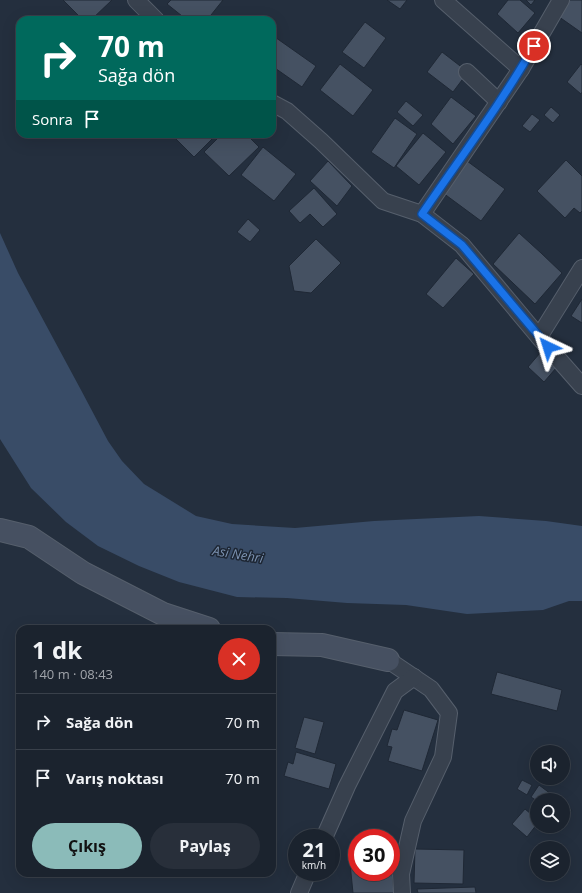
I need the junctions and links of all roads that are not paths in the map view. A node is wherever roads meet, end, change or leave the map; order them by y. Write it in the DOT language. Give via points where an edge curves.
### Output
graph roads {
  1 [pos="136,0"];
  2 [pos="443,0"];
  3 [pos="561,0"];
  4 [pos="152,16"];
  5 [pos="521,69"];
  6 [pos="467,72"];
  7 [pos="499,102"];
  8 [pos="276,106"];
  9 [pos="422,214"];
  10 [pos="582,268"];
  11 [pos="539,337"];
  12 [pos="582,386"];
  13 [pos="0,530"];
  14 [pos="197,625"];
  15 [pos="276,644"];
  16 [pos="388,660"];
  17 [pos="414,677"];
  18 [pos="328,829"];
  19 [pos="304,881"];
  20 [pos="299,893"];
  21 [pos="402,893"];
  1 -- 4 [label="street"];
  2 -- 5 [label="street"];
  3 -- 5 [label="street"];
  5 -- 7 [label="street"];
  6 -- 7 [label="street"];
  7 -- 9 [label="street"];
  8 -- 9 [label="street" via="286,111 321,141 383,200"];
  9 -- 11 [label="street" via="462,245"];
  10 -- 11 [label="street"];
  11 -- 12 [label="street"];
  13 -- 14 [label="street" via="29,537 83,573 163,614"];
  15 -- 16 [label="street" via="322,644"];
  16 -- 17 [label="street"];
  17 -- 18 [label="street" via="395,691"];
  17 -- 21 [label="street" via="432,689 449,713 444,757 413,821 401,874"];
  19 -- 20 [label="street"];
}
